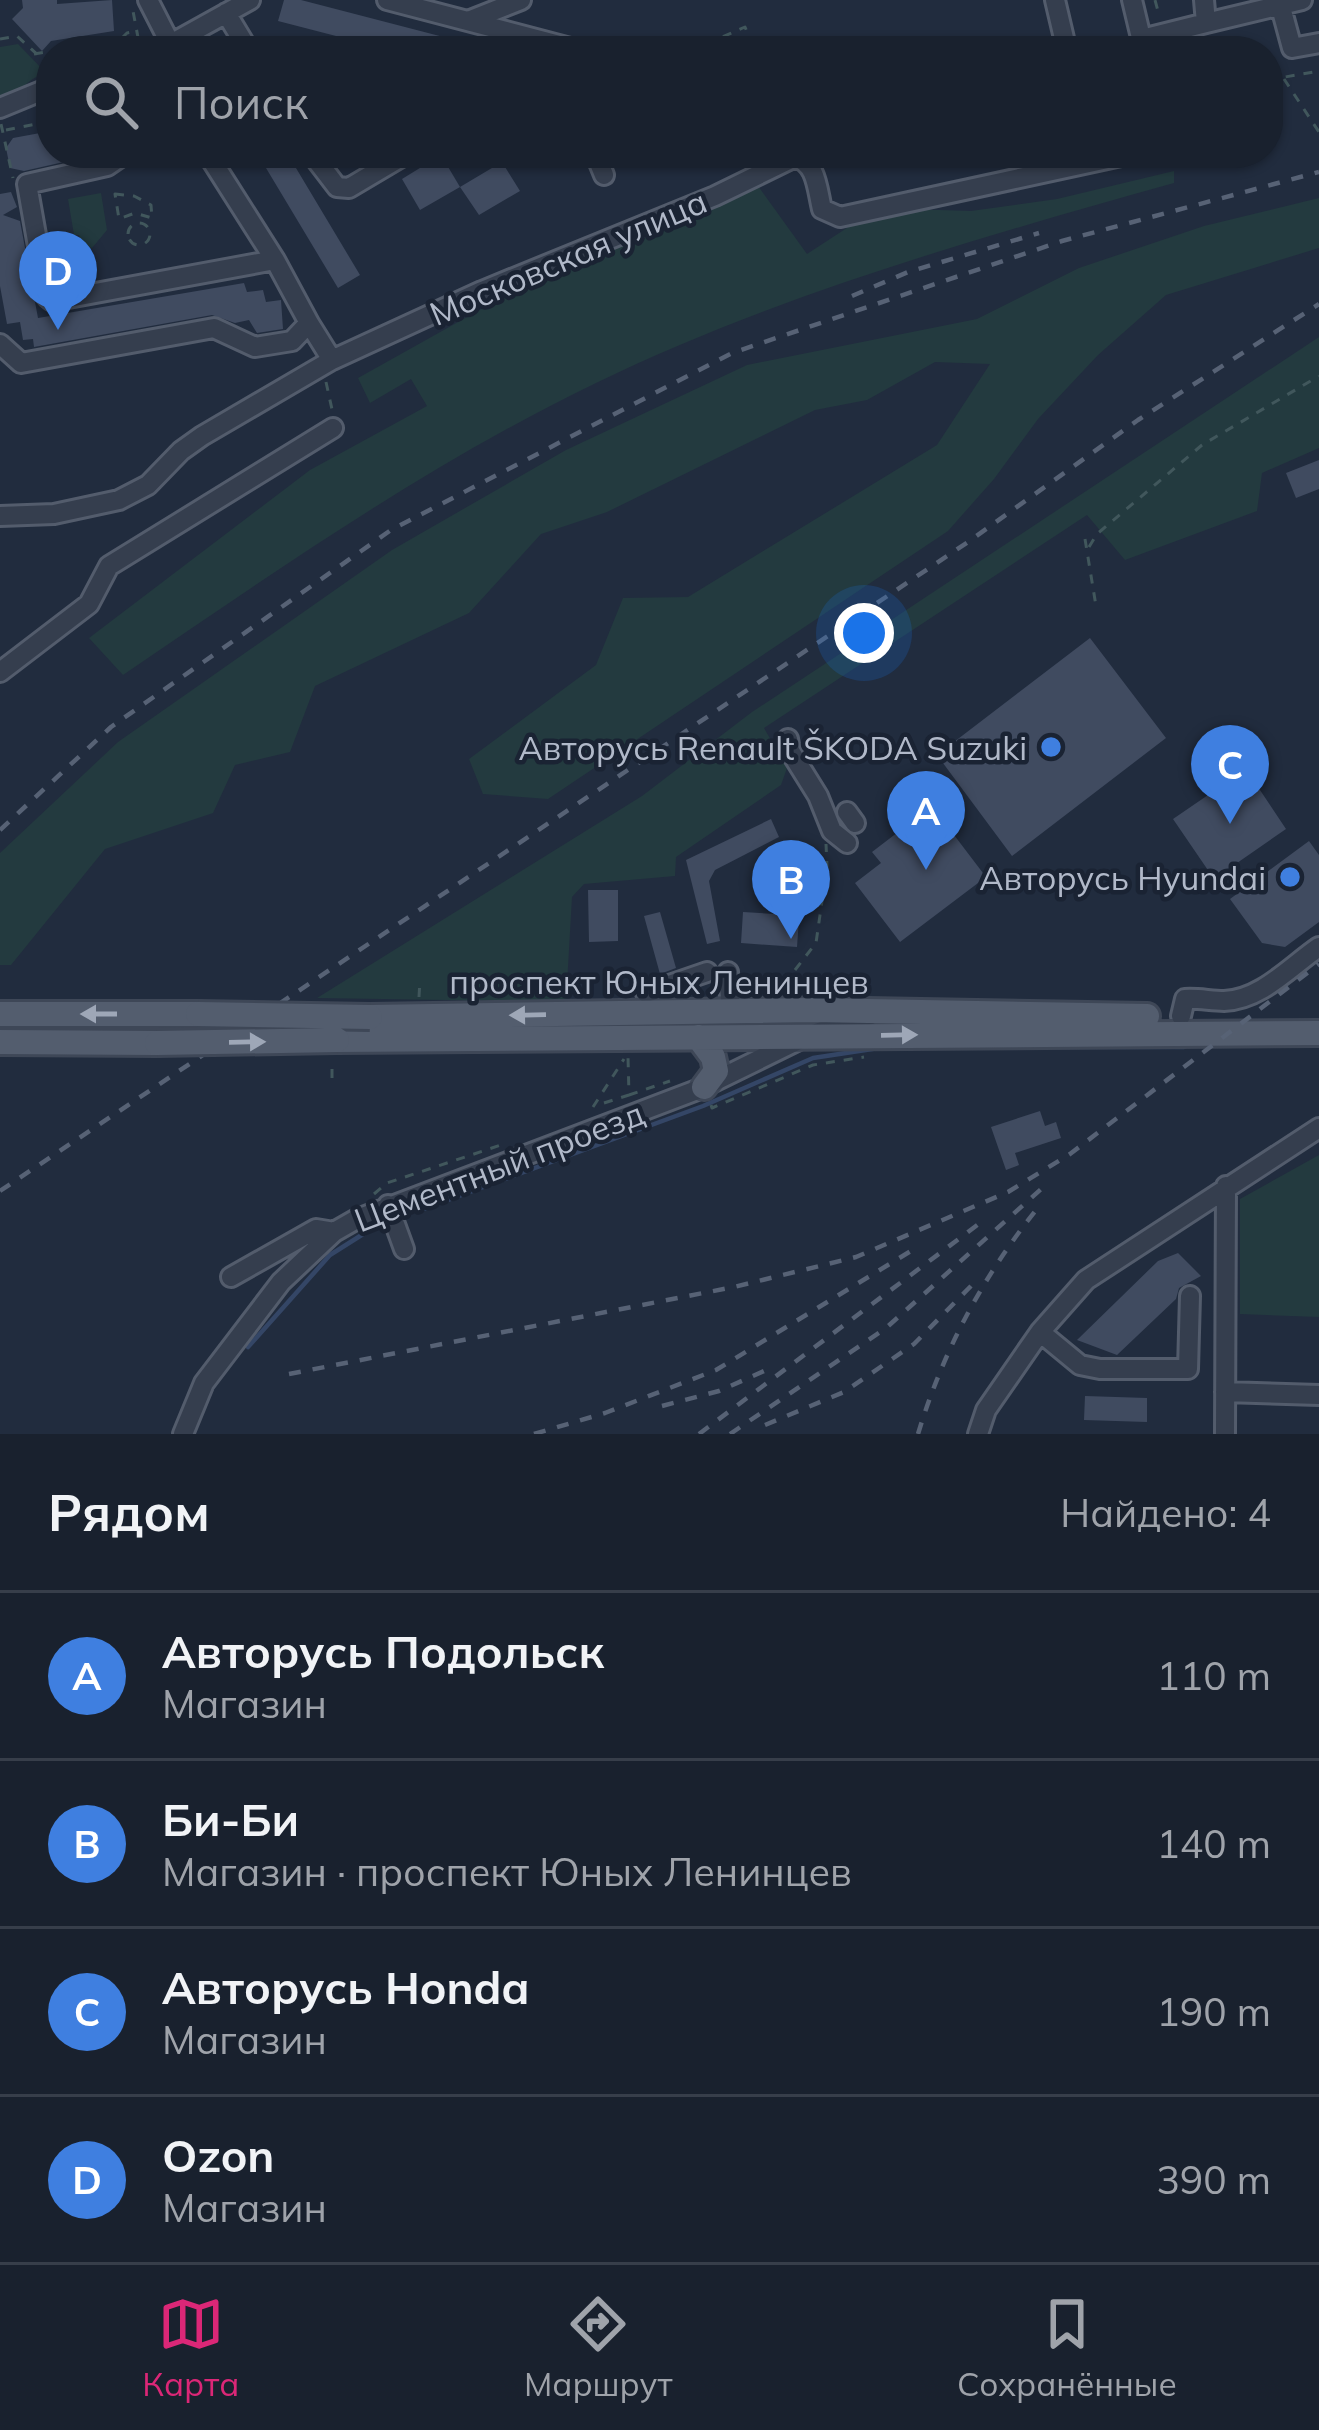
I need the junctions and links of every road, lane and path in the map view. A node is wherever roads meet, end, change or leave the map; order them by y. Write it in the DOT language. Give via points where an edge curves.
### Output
graph roads {
  1 [pos="131,0"];
  2 [pos="148,0"];
  3 [pos="387,0"];
  4 [pos="521,0"];
  5 [pos="1055,0"];
  6 [pos="1132,0"];
  7 [pos="1204,0"];
  8 [pos="1302,0"];
  9 [pos="1280,3"];
  10 [pos="241,4"];
  11 [pos="469,21"];
  12 [pos="1206,23"];
  13 [pos="137,31"];
  14 [pos="128,36"];
  15 [pos="138,36"];
  16 [pos="160,36"];
  17 [pos="184,36"];
  18 [pos="246,36"];
  19 [pos="523,36"];
  20 [pos="725,36"];
  21 [pos="749,36"];
  22 [pos="1063,36"];
  23 [pos="1141,36"];
  24 [pos="1169,36"];
  25 [pos="0,39"];
  26 [pos="1319,43"];
  27 [pos="34,54"];
  28 [pos="1319,71"];
  29 [pos="1284,79"];
  30 [pos="36,94"];
  31 [pos="0,108"];
  32 [pos="24,118"];
  33 [pos="36,124"];
  34 [pos="25,126"];
  35 [pos="2,131"];
  36 [pos="1319,132"];
  37 [pos="4,139"];
  38 [pos="0,146"];
  39 [pos="98,168"];
  40 [pos="217,168"];
  41 [pos="322,168"];
  42 [pos="383,168"];
  43 [pos="601,168"];
  44 [pos="772,168"];
  45 [pos="811,168"];
  46 [pos="1066,168"];
  47 [pos="604,175"];
  48 [pos="0,180"];
  49 [pos="21,184"];
  50 [pos="119,220"];
  51 [pos="275,260"];
  52 [pos="308,323"];
  53 [pos="0,344"];
  54 [pos="327,363"];
  55 [pos="1319,376"];
  56 [pos="333,428"];
  57 [pos="0,516"];
  58 [pos="1085,539"];
  59 [pos="1089,547"];
  60 [pos="1096,606"];
  61 [pos="0,673"];
  62 [pos="788,739"];
  63 [pos="839,837"];
  64 [pos="1319,947"];
  65 [pos="795,970"];
  66 [pos="420,979"];
  67 [pos="616,982"];
  68 [pos="637,996"];
  69 [pos="419,999"];
  70 [pos="813,1010"];
  71 [pos="731,1012"];
  72 [pos="880,1012"];
  73 [pos="0,1014"];
  74 [pos="1181,1016"];
  75 [pos="1319,1017"];
  76 [pos="1319,1033"];
  77 [pos="698,1036"];
  78 [pos="807,1036"];
  79 [pos="0,1042"];
  80 [pos="335,1047"];
  81 [pos="628,1053"];
  82 [pos="882,1054"];
  83 [pos="628,1061"];
  84 [pos="332,1078"];
  85 [pos="700,1090"];
  86 [pos="629,1095"];
  87 [pos="604,1103"];
  88 [pos="593,1107"];
  89 [pos="1319,1128"];
  90 [pos="1226,1186"];
  91 [pos="388,1205"];
  92 [pos="334,1232"];
  93 [pos="404,1249"];
  94 [pos="231,1277"];
  95 [pos="1190,1296"];
  96 [pos="1040,1332"];
  97 [pos="1225,1392"];
  98 [pos="1319,1394"];
  99 [pos="182,1434"];
  100 [pos="978,1434"];
  101 [pos="1225,1434"];
  1 -- 13 [label="path"];
  2 -- 16 [label="street"];
  3 -- 11 [label="street"];
  4 -- 11 [label="street"];
  5 -- 22 [label="street"];
  6 -- 23 [label="street"];
  7 -- 12 [label="street"];
  8 -- 9 [label="street"];
  9 -- 12 [label="street"];
  9 -- 26 [label="street" via="1292,48"];
  10 -- 17 [label="street"];
  10 -- 18 [label="street"];
  11 -- 19 [label="street"];
  12 -- 24 [label="street"];
  13 -- 14 [label="path"];
  13 -- 15 [label="path"];
  20 -- 21 [label="path" via="746,27"];
  25 -- 27 [label="path" via="17,36"];
  28 -- 29 [label="path"];
  29 -- 36 [label="path"];
  30 -- 31 [label="street"];
  32 -- 34 [label="path"];
  33 -- 34 [label="path"];
  34 -- 35 [label="path"];
  37 -- 38 [label="path"];
  39 -- 51 [label="street" via="27,184 52,301"];
  40 -- 51 [label="street"];
  41 -- 42 [label="street" via="337,187 349,188"];
  43 -- 47 [label="street"];
  44 -- 54 [label="street, Московская улица"];
  45 -- 46 [label="street, Московская улица" via="822,209 840,217"];
  48 -- 49 [label="path"];
  50 -- 50 [label="path" via="135,213 152,218 151,205 115,194"];
  51 -- 52 [label="street"];
  52 -- 53 [label="street" via="292,340 255,347 214,328 21,363"];
  52 -- 54 [label="street"];
  54 -- 56 [label="path"];
  54 -- 57 [label="street, Московская улица" via="202,436 119,500"];
  55 -- 59 [label="path" via="1202,445"];
  56 -- 61 [label="street" via="109,566 89,604"];
  58 -- 59 [label="path"];
  59 -- 60 [label="path"];
  62 -- 63 [label="street" via="796,782 818,796"];
  63 -- 65 [label="path" via="824,850 816,943"];
  64 -- 74 [label="street" via="1252,994 1184,998"];
  66 -- 69 [label="path"];
  67 -- 68 [label="path"];
  68 -- 71 [label="street" via="718,972"];
  70 -- 71 [label="main road, проспект Юных Ленинцев"];
  70 -- 72 [label="main road, проспект Юных Ленинцев"];
  70 -- 78 [label="street"];
  71 -- 73 [label="main road, проспект Юных Ленинцев, one-way, bridge"];
  72 -- 74 [label="main road, проспект Юных Ленинцев"];
  72 -- 78 [label="street, Цементный проезд"];
  74 -- 75 [label="main road, проспект Юных Ленинцев"];
  78 -- 76 [label="main road, проспект Юных Ленинцев, one-way"];
  77 -- 78 [label="main road, проспект Юных Ленинцев"];
  77 -- 80 [label="main road, проспект Юных Ленинцев"];
  77 -- 85 [label="main road" via="716,1071"];
  78 -- 85 [label="street, Цементный проезд"];
  79 -- 80 [label="main road, проспект Юных Ленинцев, one-way, bridge"];
  80 -- 84 [label="path"];
  81 -- 88 [label="path"];
  82 -- 85 [label="path"];
  83 -- 86 [label="path"];
  85 -- 86 [label="path"];
  85 -- 91 [label="street, Цементный проезд"];
  86 -- 87 [label="path"];
  89 -- 90 [label="street"];
  90 -- 96 [label="street" via="1085,1280"];
  90 -- 97 [label="street"];
  91 -- 92 [label="street, Цементный проезд"];
  91 -- 93 [label="street"];
  92 -- 94 [label="street" via="316,1228"];
  92 -- 99 [label="street, Цементный проезд" via="281,1282 204,1382"];
  95 -- 96 [label="street" via="1188,1369 1080,1365"];
  96 -- 100 [label="street"];
  97 -- 98 [label="street"];
  97 -- 101 [label="street"];
}
